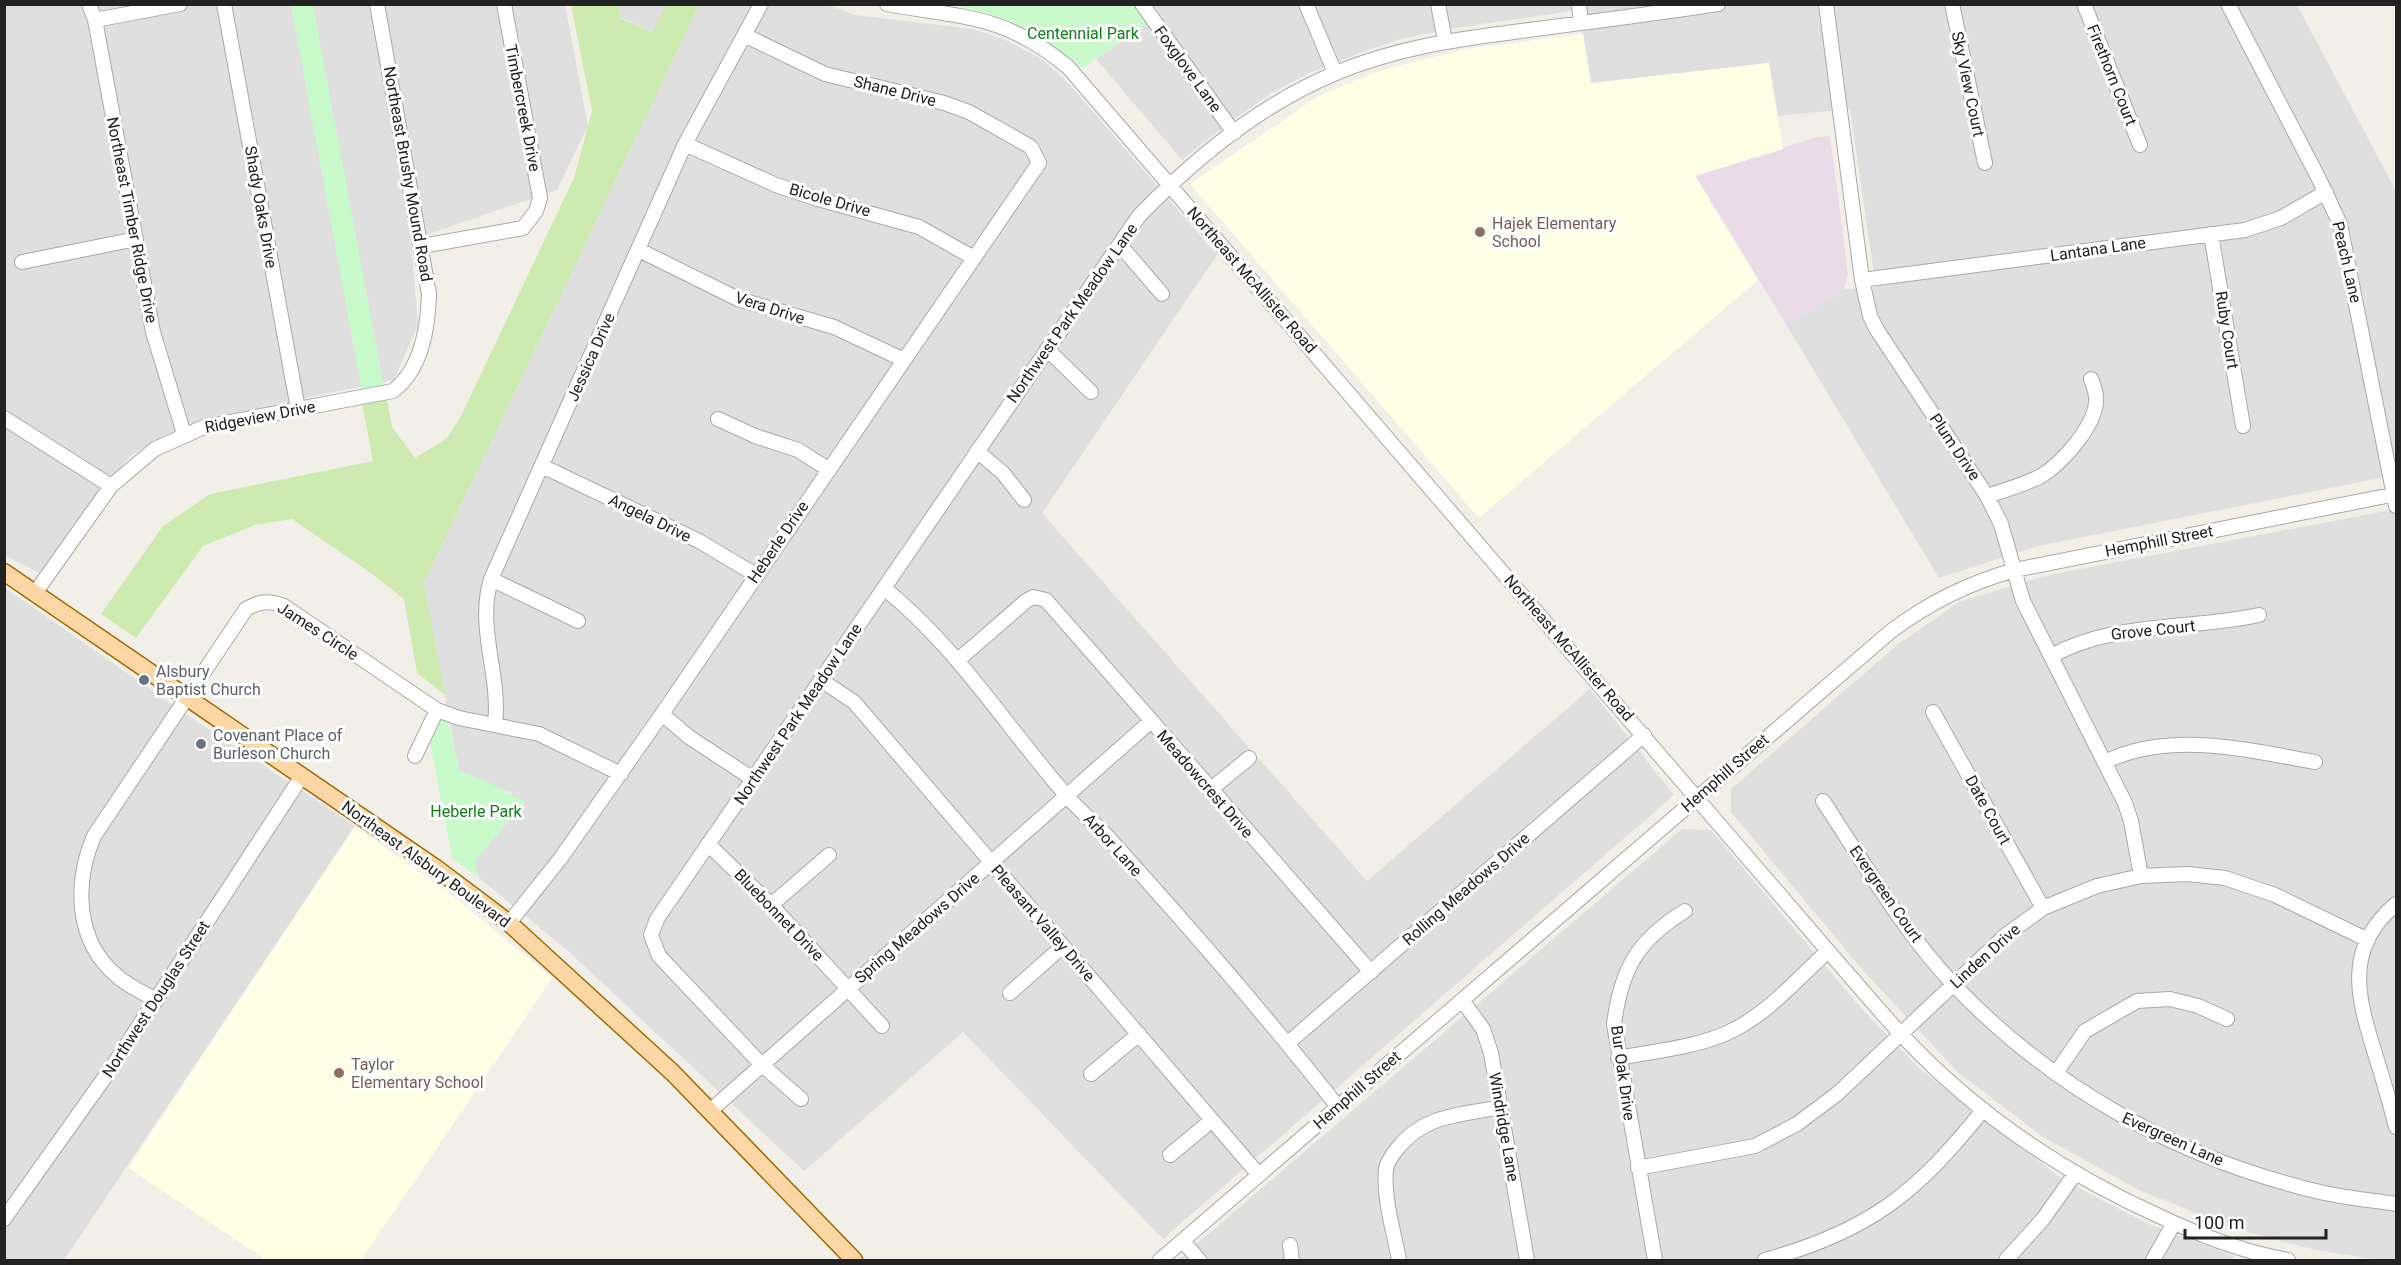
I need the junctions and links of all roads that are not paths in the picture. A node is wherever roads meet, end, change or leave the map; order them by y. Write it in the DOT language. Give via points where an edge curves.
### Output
graph roads {
  1 [pos="89,4"];
  2 [pos="180,4"];
  3 [pos="224,4"];
  4 [pos="377,4"];
  5 [pos="504,4"];
  6 [pos="761,4"];
  7 [pos="887,4"];
  8 [pos="1142,4"];
  9 [pos="1306,4"];
  10 [pos="1438,4"];
  11 [pos="1579,4"];
  12 [pos="1718,4"];
  13 [pos="1827,4"];
  14 [pos="1952,4"];
  15 [pos="2084,4"];
  16 [pos="2228,4"];
  17 [pos="1703,6"];
  18 [pos="95,20"];
  19 [pos="1581,23"];
  20 [pos="744,35"];
  21 [pos="1445,41"];
  22 [pos="1335,73"];
  23 [pos="1234,133"];
  24 [pos="685,144"];
  25 [pos="2140,145"];
  26 [pos="1038,157"];
  27 [pos="1985,163"];
  28 [pos="1169,184"];
  29 [pos="2326,192"];
  30 [pos="2211,234"];
  31 [pos="136,239"];
  32 [pos="1120,245"];
  33 [pos="422,246"];
  34 [pos="639,250"];
  35 [pos="974,258"];
  36 [pos="22,262"];
  37 [pos="1862,280"];
  38 [pos="1162,294"];
  39 [pos="421,344"];
  40 [pos="1047,349"];
  41 [pos="904,360"];
  42 [pos="2091,379"];
  43 [pos="1091,392"];
  44 [pos="298,409"];
  45 [pos="4,418"];
  46 [pos="718,419"];
  47 [pos="2243,426"];
  48 [pos="184,434"];
  49 [pos="977,451"];
  50 [pos="542,466"];
  51 [pos="828,469"];
  52 [pos="111,486"];
  53 [pos="1988,496"];
  54 [pos="2396,499"];
  55 [pos="1024,500"];
  56 [pos="2015,570"];
  57 [pos="4,572"];
  58 [pos="756,575"];
  59 [pos="491,579"];
  60 [pos="884,588"];
  61 [pos="35,593"];
  62 [pos="2259,615"];
  63 [pos="578,621"];
  64 [pos="2051,656"];
  65 [pos="958,660"];
  66 [pos="821,680"];
  67 [pos="187,696"];
  68 [pos="437,710"];
  69 [pos="1933,712"];
  70 [pos="662,714"];
  71 [pos="1150,722"];
  72 [pos="495,725"];
  73 [pos="1644,735"];
  74 [pos="415,756"];
  75 [pos="1249,758"];
  76 [pos="2104,762"];
  77 [pos="2315,762"];
  78 [pos="621,774"];
  79 [pos="302,776"];
  80 [pos="753,779"];
  81 [pos="1210,790"];
  82 [pos="1067,796"];
  83 [pos="1698,797"];
  84 [pos="1823,801"];
  85 [pos="708,844"];
  86 [pos="829,855"];
  87 [pos="991,862"];
  88 [pos="2141,876"];
  89 [pos="2397,904"];
  90 [pos="771,905"];
  91 [pos="2043,908"];
  92 [pos="1685,911"];
  93 [pos="508,923"];
  94 [pos="2368,940"];
  95 [pos="1063,946"];
  96 [pos="1828,951"];
  97 [pos="1371,972"];
  98 [pos="1954,984"];
  99 [pos="849,988"];
  100 [pos="1010,993"];
  101 [pos="157,1000"];
  102 [pos="1462,1000"];
  103 [pos="2227,1019"];
  104 [pos="882,1026"];
  105 [pos="1139,1034"];
  106 [pos="1901,1034"];
  107 [pos="1288,1043"];
  108 [pos="1618,1058"];
  109 [pos="762,1065"];
  110 [pos="2056,1073"];
  111 [pos="1091,1074"];
  112 [pos="801,1099"];
  113 [pos="1338,1107"];
  114 [pos="1501,1107"];
  115 [pos="1983,1110"];
  116 [pos="710,1111"];
  117 [pos="1212,1120"];
  118 [pos="2397,1126"];
  119 [pos="1170,1155"];
  120 [pos="1638,1168"];
  121 [pos="2075,1174"];
  122 [pos="1259,1175"];
  123 [pos="9,1201"];
  124 [pos="2397,1204"];
  125 [pos="4,1219"];
  126 [pos="2174,1223"];
  127 [pos="1182,1241"];
  128 [pos="1290,1245"];
  129 [pos="855,1260"];
  130 [pos="1160,1260"];
  131 [pos="1199,1260"];
  132 [pos="1292,1260"];
  133 [pos="1399,1260"];
  134 [pos="1527,1260"];
  135 [pos="1655,1260"];
  136 [pos="1765,1260"];
  137 [pos="2006,1260"];
  138 [pos="2152,1260"];
  139 [pos="2288,1260"];
  1 -- 18 [label="street, Northeast Timber Ridge Drive"];
  2 -- 18 [label="street"];
  3 -- 44 [label="street, Shady Oaks Drive"];
  4 -- 33 [label="street, Northeast Brushy Mound Road"];
  5 -- 33 [label="street, Timbercreek Drive" via="540,198 536,211 523,228"];
  6 -- 20 [label="street, Jessica Drive"];
  7 -- 28 [label="street, Northeast McAllister Road" via="974,17 997,24 1046,50 1087,88"];
  8 -- 23 [label="street, Foxglove Lane"];
  9 -- 22 [label="street"];
  10 -- 21 [label="street"];
  11 -- 19 [label="street"];
  12 -- 17 [label="street, Northwest Park Meadow Lane"];
  13 -- 37 [label="street, Plum Drive"];
  14 -- 27 [label="street, Sky View Court"];
  15 -- 25 [label="street, Firethorn Court"];
  16 -- 29 [label="street, Peach Lane"];
  17 -- 19 [label="street, Northwest Park Meadow Lane"];
  18 -- 31 [label="street, Northeast Timber Ridge Drive"];
  19 -- 21 [label="street, Northwest Park Meadow Lane"];
  20 -- 24 [label="street, Jessica Drive"];
  20 -- 26 [label="street, Shane Drive" via="825,74 969,112 1031,147"];
  21 -- 22 [label="street, Northwest Park Meadow Lane"];
  22 -- 23 [label="street, Northwest Park Meadow Lane"];
  23 -- 28 [label="street, Northwest Park Meadow Lane"];
  24 -- 34 [label="street, Jessica Drive"];
  24 -- 35 [label="street, Bicole Drive" via="776,185 919,227"];
  26 -- 35 [label="street, Heberle Drive" via="1037,169"];
  28 -- 32 [label="street, Northwest Park Meadow Lane" via="1139,216"];
  28 -- 73 [label="street, Northeast McAllister Road"];
  29 -- 30 [label="street, Lantana Lane" via="2263,225"];
  29 -- 54 [label="street, Peach Lane" via="2346,250"];
  30 -- 37 [label="street, Lantana Lane"];
  30 -- 47 [label="street, Ruby Court"];
  31 -- 36 [label="street"];
  31 -- 48 [label="street, Northeast Timber Ridge Drive" via="153,332"];
  32 -- 38 [label="street"];
  32 -- 40 [label="street, Northwest Park Meadow Lane"];
  33 -- 39 [label="street, Northeast Brushy Mound Road" via="429,294"];
  34 -- 41 [label="street, Vera Drive" via="738,300 834,327"];
  34 -- 50 [label="street, Jessica Drive"];
  35 -- 41 [label="street, Heberle Drive"];
  37 -- 53 [label="street, Plum Drive" via="1877,330"];
  39 -- 44 [label="street, Ridgeview Drive" via="415,365 393,390"];
  40 -- 43 [label="street"];
  40 -- 49 [label="street, Northwest Park Meadow Lane"];
  41 -- 51 [label="street, Heberle Drive"];
  42 -- 53 [label="street" via="2096,393 2095,409 2072,448 2040,476"];
  44 -- 48 [label="street, Ridgeview Drive"];
  45 -- 52 [label="street"];
  46 -- 51 [label="street" via="798,450"];
  48 -- 52 [label="street, Ridgeview Drive" via="155,448"];
  49 -- 55 [label="street" via="1003,473"];
  49 -- 60 [label="street, Northwest Park Meadow Lane"];
  50 -- 58 [label="street, Angela Drive" via="699,541"];
  50 -- 59 [label="street, Jessica Drive"];
  51 -- 58 [label="street, Heberle Drive"];
  52 -- 61 [label="street, Ridgeview Drive"];
  53 -- 56 [label="street, Plum Drive"];
  54 -- 56 [label="street, Hemphill Street"];
  56 -- 64 [label="street, Plum Drive" via="2023,601"];
  56 -- 83 [label="street, Hemphill Street" via="1957,590 1909,617"];
  57 -- 61 [label="main road, Northeast Alsbury Boulevard"];
  58 -- 70 [label="street, Heberle Drive"];
  59 -- 63 [label="street"];
  59 -- 72 [label="street, Jessica Drive" via="484,612 497,694"];
  60 -- 65 [label="street, Arbor Lane" via="920,618"];
  60 -- 66 [label="street, Northwest Park Meadow Lane"];
  61 -- 67 [label="main road, Northeast Alsbury Boulevard"];
  62 -- 64 [label="street, Grove Court" via="2206,625 2128,631"];
  64 -- 76 [label="street, Plum Drive"];
  65 -- 71 [label="street, Meadowcrest Drive" via="1026,601 1040,598 1046,600"];
  65 -- 82 [label="street, Arbor Lane"];
  66 -- 80 [label="street, Northwest Park Meadow Lane"];
  66 -- 87 [label="street, Pleasant Valley Drive" via="854,702"];
  67 -- 68 [label="street, James Circle" via="246,609 267,601 284,606"];
  67 -- 79 [label="main road, Northeast Alsbury Boulevard"];
  67 -- 101 [label="street, James Circle" via="94,836 80,884 81,909 97,954 116,976"];
  68 -- 72 [label="street, James Circle"];
  68 -- 74 [label="street"];
  69 -- 91 [label="street, Date Court"];
  70 -- 78 [label="street, Heberle Drive"];
  70 -- 80 [label="street"];
  71 -- 81 [label="street, Meadowcrest Drive"];
  71 -- 82 [label="street, Spring Meadows Drive"];
  72 -- 78 [label="street, James Circle" via="539,734"];
  73 -- 83 [label="street, Northeast McAllister Road"];
  73 -- 97 [label="street, Rolling Meadows Drive"];
  75 -- 81 [label="street"];
  76 -- 77 [label="street" via="2143,750 2208,745"];
  76 -- 88 [label="street, Plum Drive" via="2131,821"];
  78 -- 93 [label="street, Heberle Drive"];
  79 -- 93 [label="main road, Northeast Alsbury Boulevard"];
  79 -- 101 [label="street, Northwest Douglas Street"];
  80 -- 85 [label="street, Northwest Park Meadow Lane"];
  81 -- 97 [label="street, Meadowcrest Drive"];
  82 -- 87 [label="street, Spring Meadows Drive"];
  82 -- 107 [label="street, Arbor Lane"];
  83 -- 96 [label="street, Northeast McAllister Road"];
  83 -- 102 [label="street, Hemphill Street"];
  84 -- 98 [label="street, Evergreen Court" via="1908,929"];
  85 -- 90 [label="street, Bluebonnet Drive"];
  85 -- 109 [label="street, Northwest Park Meadow Lane" via="657,919 651,935 658,956"];
  86 -- 90 [label="street"];
  87 -- 95 [label="street, Pleasant Valley Drive"];
  87 -- 99 [label="street, Spring Meadows Drive"];
  88 -- 91 [label="street, Linden Drive" via="2097,886"];
  88 -- 94 [label="street, Linden Drive" via="2187,874 2225,878 2275,895"];
  89 -- 94 [label="street"];
  90 -- 99 [label="street, Bluebonnet Drive"];
  91 -- 98 [label="street, Linden Drive" via="2006,935"];
  92 -- 108 [label="street, Bur Oak Drive" via="1662,925 1641,946 1627,968 1618,993 1614,1024"];
  93 -- 116 [label="main road, Northeast Alsbury Boulevard"];
  94 -- 118 [label="street" via="2358,977 2358,995"];
  95 -- 100 [label="street"];
  95 -- 105 [label="street, Pleasant Valley Drive"];
  96 -- 106 [label="street, Northeast McAllister Road"];
  96 -- 108 [label="street" via="1759,1013 1729,1032 1698,1043"];
  97 -- 107 [label="street, Rolling Meadows Drive"];
  98 -- 106 [label="street, Linden Drive"];
  98 -- 110 [label="street, Evergreen Lane" via="2004,1033"];
  99 -- 104 [label="street, Bluebonnet Drive"];
  99 -- 109 [label="street, Spring Meadows Drive"];
  101 -- 123 [label="street, Northwest Douglas Street"];
  102 -- 113 [label="street, Hemphill Street"];
  102 -- 114 [label="street, Windridge Lane" via="1486,1037"];
  103 -- 110 [label="street" via="2170,999 2137,1001 2085,1031"];
  105 -- 111 [label="street"];
  105 -- 117 [label="street, Pleasant Valley Drive"];
  106 -- 115 [label="street, Northeast McAllister Road"];
  106 -- 120 [label="street, Linden Drive" via="1837,1094 1797,1124 1755,1146"];
  107 -- 113 [label="street, Arbor Lane"];
  108 -- 120 [label="street, Bur Oak Drive"];
  109 -- 112 [label="street"];
  109 -- 116 [label="street, Spring Meadows Drive"];
  110 -- 124 [label="street, Evergreen Lane" via="2127,1120 2217,1161 2321,1192"];
  113 -- 122 [label="street, Hemphill Street"];
  114 -- 133 [label="street" via="1419,1126 1394,1152 1386,1167 1386,1189"];
  114 -- 134 [label="street, Windridge Lane"];
  115 -- 121 [label="street, Northeast McAllister Road"];
  115 -- 136 [label="street" via="1946,1156 1905,1194 1856,1227 1807,1248"];
  116 -- 129 [label="main road, Northeast Alsbury Boulevard"];
  117 -- 119 [label="street"];
  117 -- 122 [label="street, Pleasant Valley Drive"];
  120 -- 135 [label="street, Bur Oak Drive"];
  121 -- 126 [label="street, Northeast McAllister Road"];
  121 -- 137 [label="street" via="2043,1219"];
  122 -- 127 [label="street, Hemphill Street"];
  123 -- 125 [label="street, Northwest Douglas Street"];
  126 -- 138 [label="street"];
  126 -- 139 [label="street, Northeast McAllister Road"];
  127 -- 130 [label="street, Hemphill Street"];
  127 -- 131 [label="street"];
  128 -- 132 [label="street"];
}
